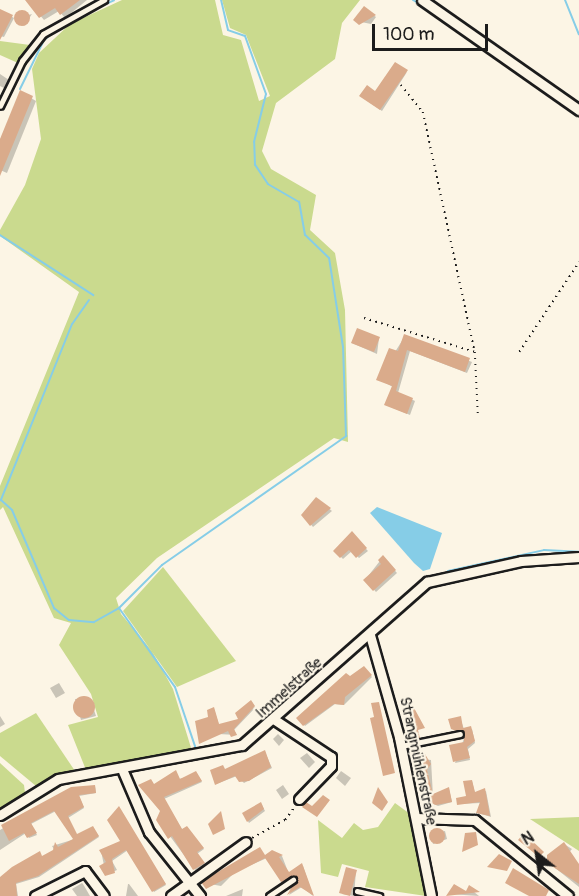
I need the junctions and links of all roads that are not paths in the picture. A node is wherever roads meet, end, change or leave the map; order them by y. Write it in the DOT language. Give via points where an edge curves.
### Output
graph roads {
  1 [pos="104,0"];
  2 [pos="422,0"];
  3 [pos="0,106"];
  4 [pos="579,110"];
  5 [pos="579,557"];
  6 [pos="370,635"];
  7 [pos="275,720"];
  8 [pos="460,734"];
  9 [pos="400,746"];
  10 [pos="122,769"];
  11 [pos="299,800"];
  12 [pos="0,814"];
  13 [pos="416,818"];
  14 [pos="246,842"];
  15 [pos="294,880"];
  16 [pos="186,882"];
  17 [pos="357,891"];
  18 [pos="35,896"];
  19 [pos="104,896"];
  20 [pos="171,896"];
  21 [pos="200,896"];
  22 [pos="269,896"];
  23 [pos="380,896"];
  24 [pos="431,896"];
  25 [pos="568,896"];
  1 -- 3 [label="lane" via="43,34 22,61"];
  2 -- 4 [label="street"];
  5 -- 6 [label="street, Immelstraße" via="521,561 427,582"];
  6 -- 7 [label="street, Immelstraße"];
  6 -- 9 [label="street, Strangmühlenstraße"];
  7 -- 10 [label="street, Immelstraße" via="242,745"];
  7 -- 11 [label="street" via="332,757 331,766"];
  8 -- 9 [label="lane"];
  9 -- 13 [label="street, Strangmühlenstraße"];
  10 -- 12 [label="street, Immelstraße" via="58,779"];
  10 -- 16 [label="street" via="148,832"];
  13 -- 24 [label="street, Strangmühlenstraße"];
  13 -- 25 [label="street" via="474,820"];
  14 -- 16 [label="street"];
  15 -- 22 [label="lane"];
  16 -- 20 [label="street"];
  16 -- 21 [label="street"];
  17 -- 23 [label="lane"];
  18 -- 19 [label="street" via="85,871"];
}
